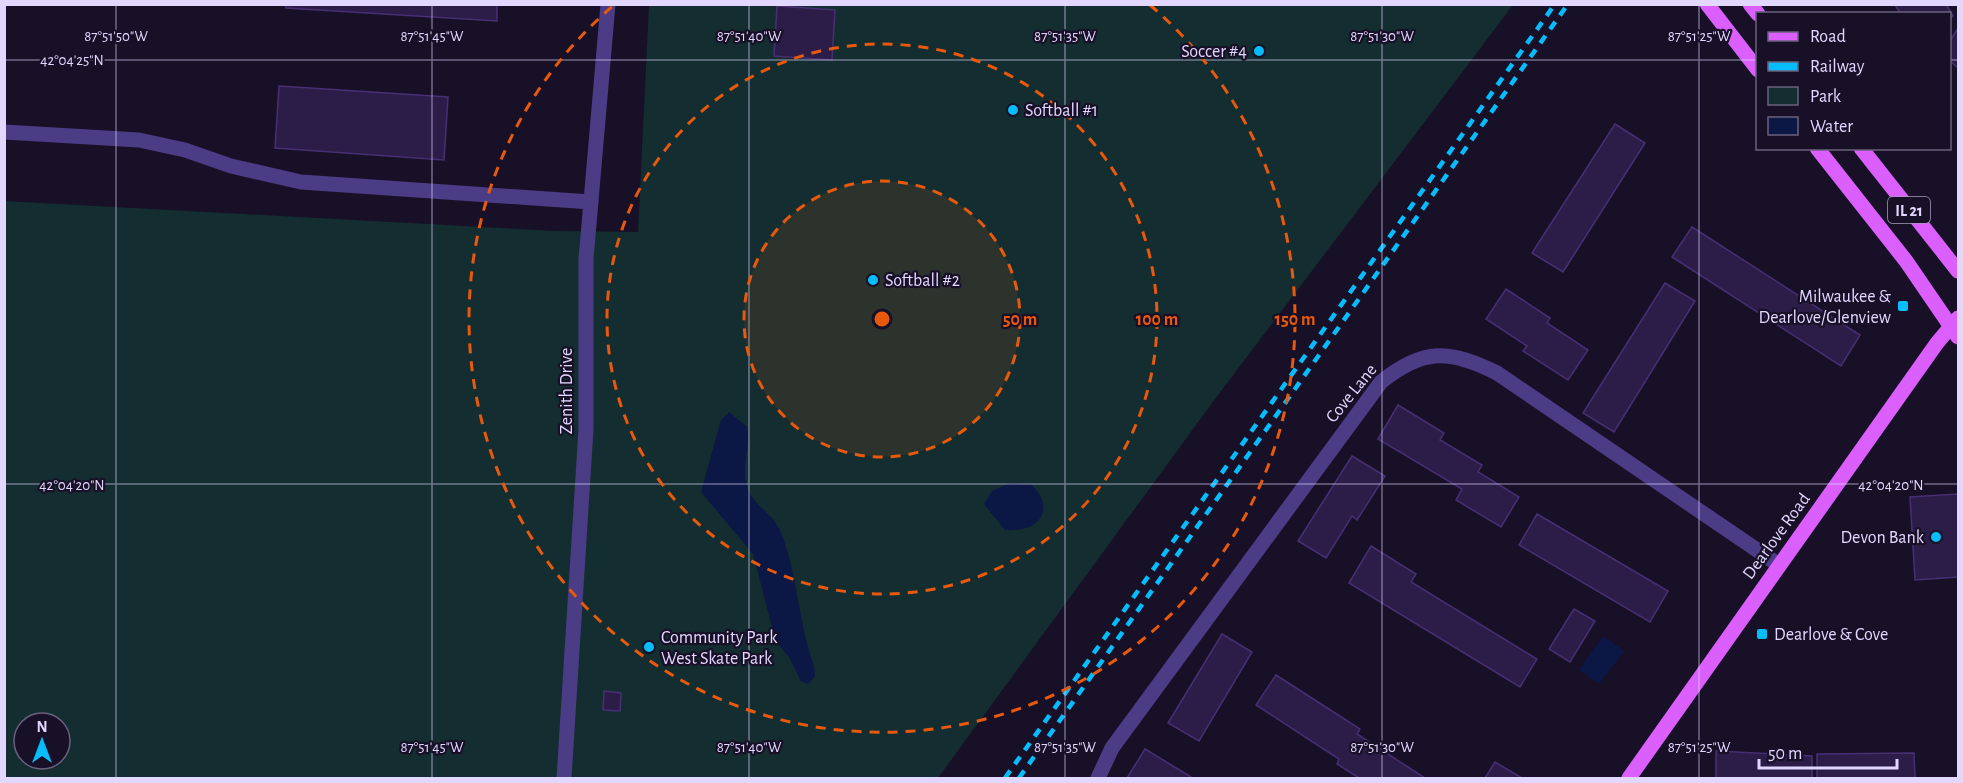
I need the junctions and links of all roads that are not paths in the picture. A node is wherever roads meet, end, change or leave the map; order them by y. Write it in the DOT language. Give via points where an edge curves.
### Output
graph roads {
  1 [pos="608,4"];
  2 [pos="1707,4"];
  3 [pos="1756,67"];
  4 [pos="4,132"];
  5 [pos="1819,150"];
  6 [pos="1863,150"];
  7 [pos="591,202"];
  8 [pos="1959,271"];
  9 [pos="1956,327"];
  10 [pos="1779,565"];
  11 [pos="564,778"];
  12 [pos="1098,778"];
  13 [pos="1629,778"];
  1 -- 7 [label="street, Zenith Drive"];
  2 -- 3 [label="main road"];
  4 -- 7 [label="street" via="139,140 301,182"];
  5 -- 9 [label="main road, IL 21"];
  6 -- 8 [label="main road, IL 21"];
  7 -- 11 [label="street, Zenith Drive" via="586,259 586,429"];
  9 -- 10 [label="main road, Dearlove Road"];
  10 -- 12 [label="street, Cove Lane" via="1497,373 1455,355 1424,357 1381,382 1112,748"];
  10 -- 13 [label="main road, Dearlove Road"];
}
